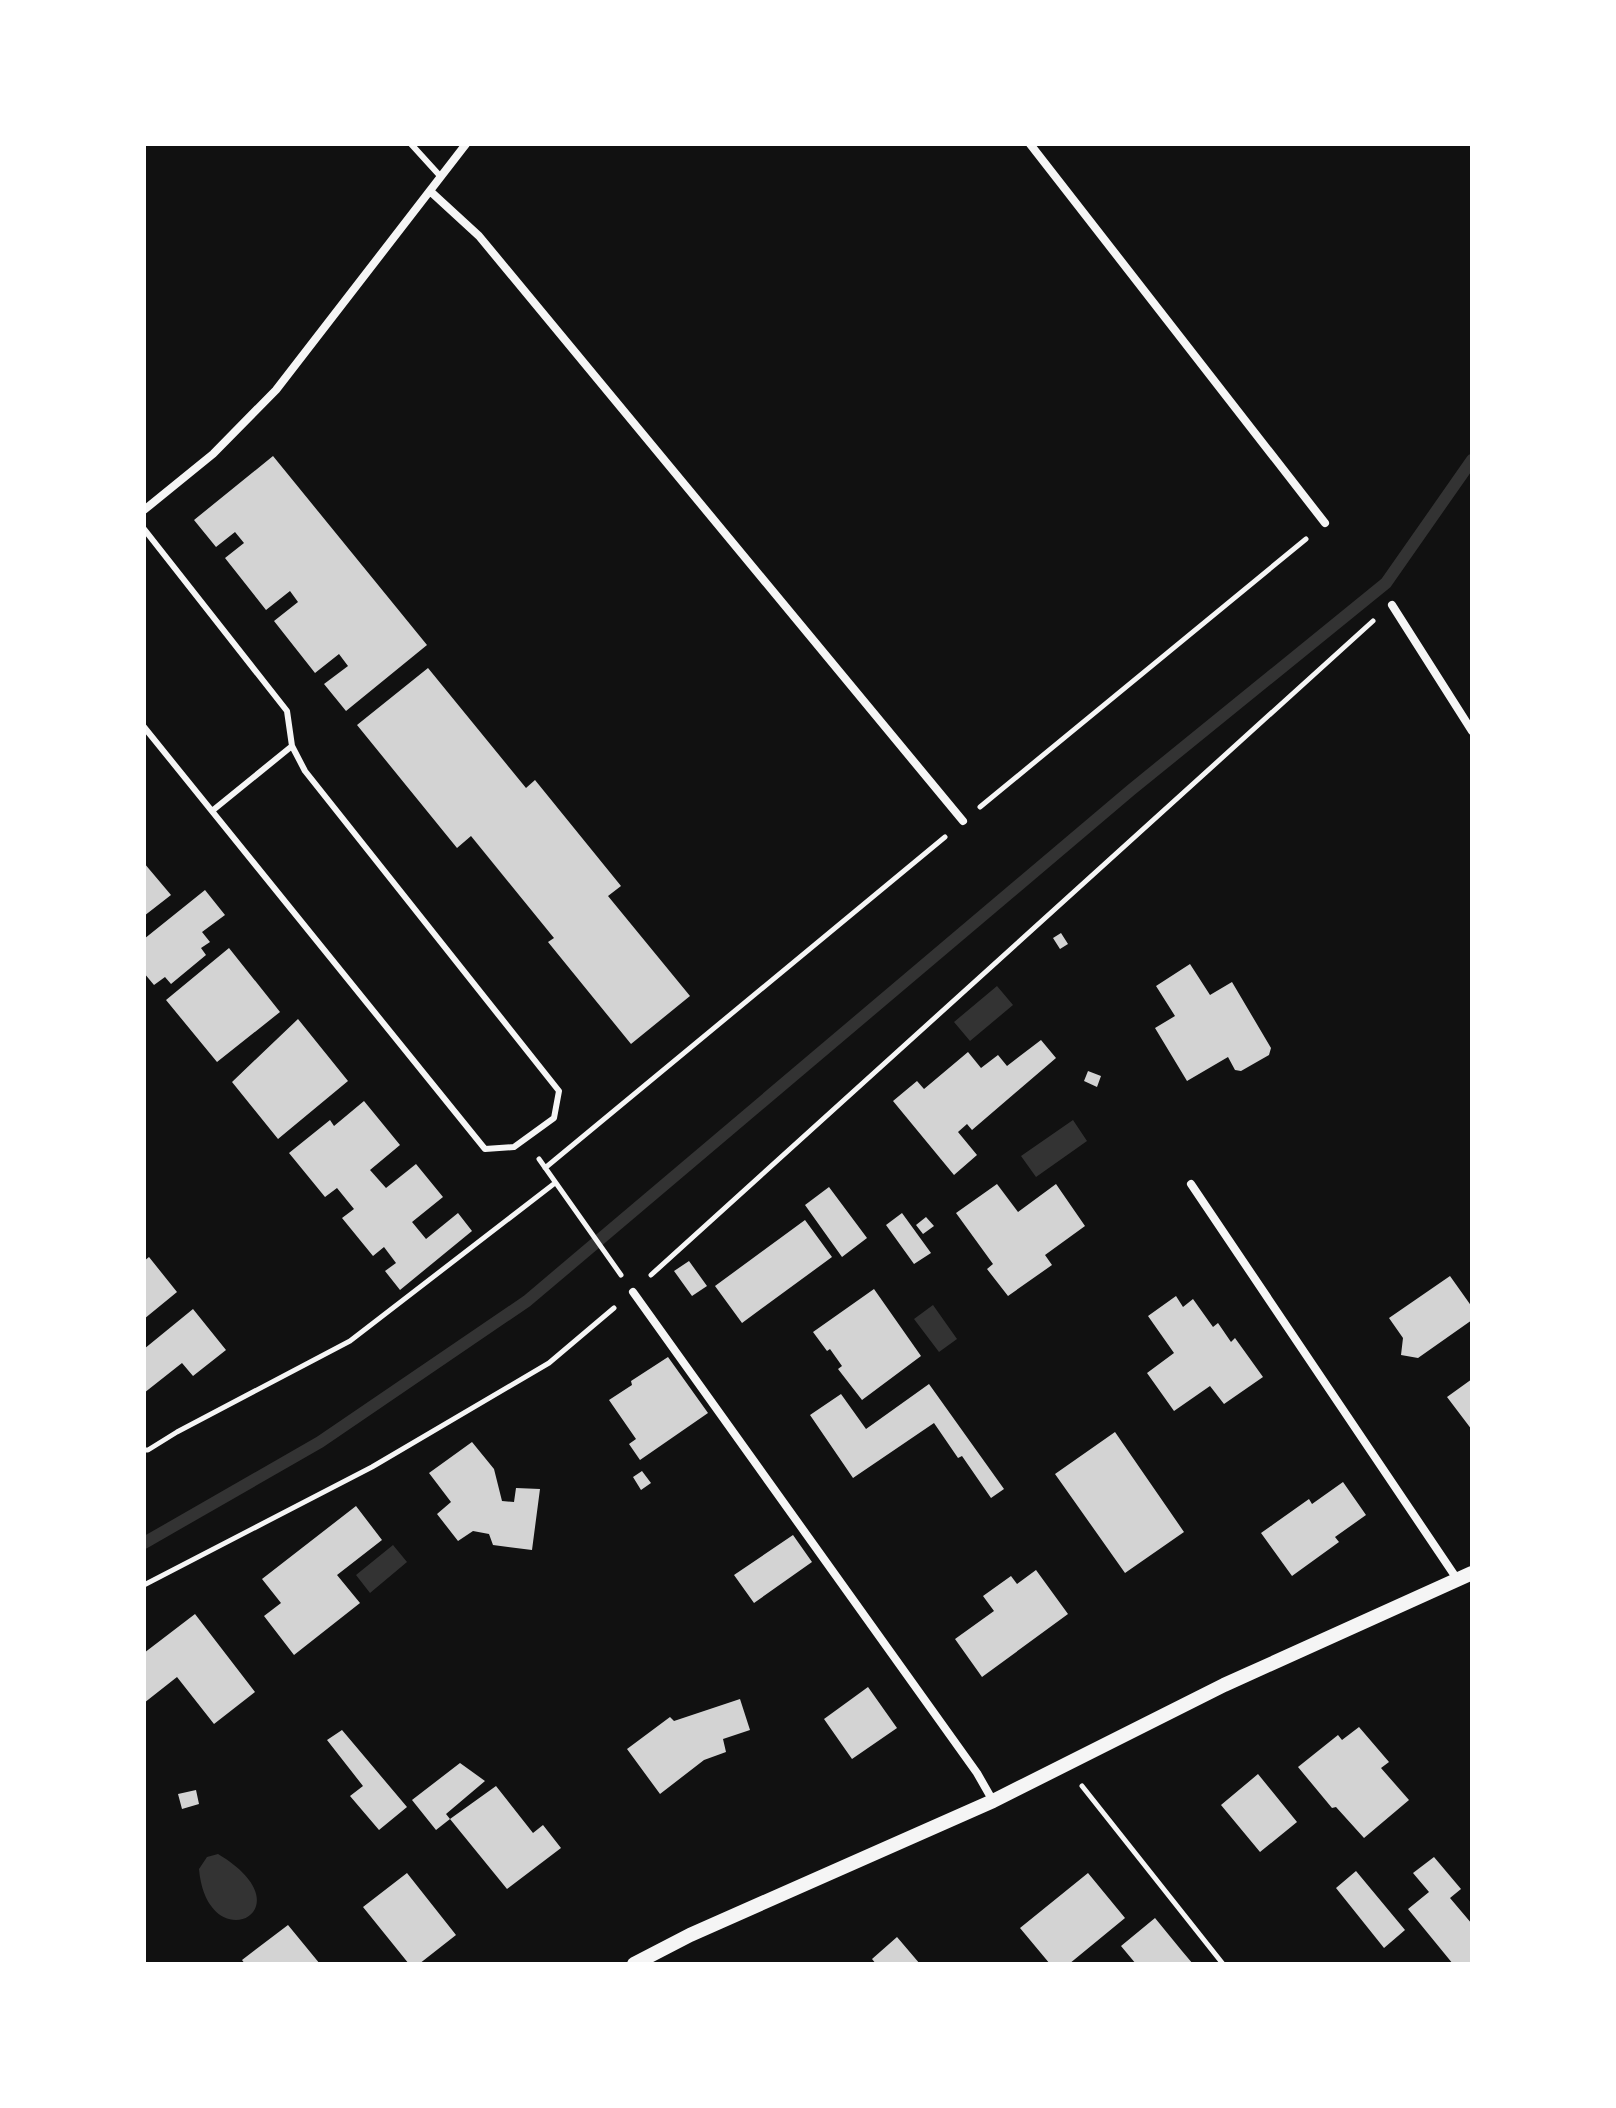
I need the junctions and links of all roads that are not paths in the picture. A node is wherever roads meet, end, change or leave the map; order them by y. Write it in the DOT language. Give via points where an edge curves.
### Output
graph roads {
  1 [pos="411,144"];
  2 [pos="466,144"];
  3 [pos="1030,144"];
  4 [pos="441,177"];
  5 [pos="430,191"];
  6 [pos="144,510"];
  7 [pos="1325,523"];
  8 [pos="144,529"];
  9 [pos="1392,605"];
  10 [pos="144,727"];
  11 [pos="1472,731"];
  12 [pos="292,746"];
  13 [pos="212,811"];
  14 [pos="963,821"];
  15 [pos="1191,1184"];
  16 [pos="633,1292"];
  17 [pos="1465,1576"];
  18 [pos="993,1801"];
  19 [pos="634,1964"];
  1 -- 4 [label="lane"];
  2 -- 4 [label="street"];
  3 -- 7 [label="street"];
  4 -- 5 [label="street"];
  5 -- 6 [label="street" via="276,390 213,454"];
  5 -- 14 [label="street" via="479,236"];
  8 -- 12 [label="lane" via="287,711"];
  9 -- 11 [label="street"];
  10 -- 13 [label="lane"];
  12 -- 13 [label="lane"];
  12 -- 13 [label="lane" via="305,771 559,1091 554,1118 514,1147 485,1149"];
  15 -- 17 [label="street"];
  16 -- 18 [label="street"];
  17 -- 18 [label="street" via="1224,1685"];
  18 -- 19 [label="street"];
}
